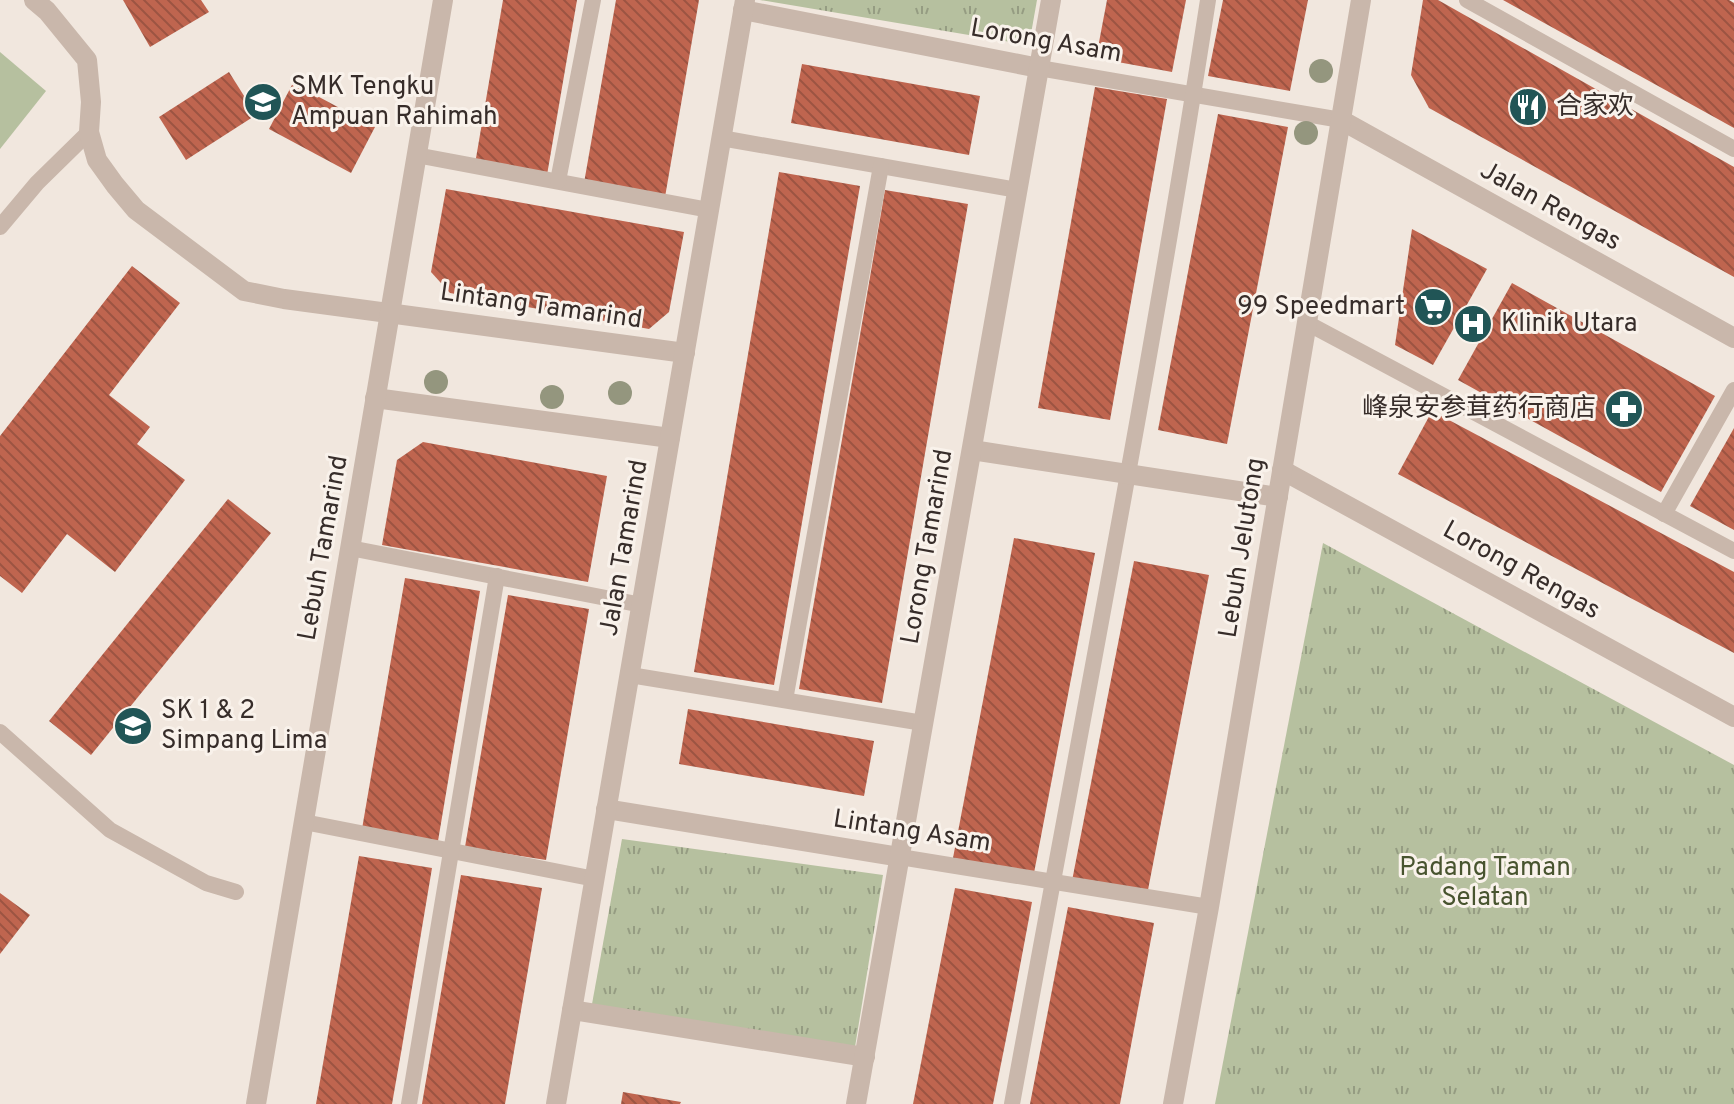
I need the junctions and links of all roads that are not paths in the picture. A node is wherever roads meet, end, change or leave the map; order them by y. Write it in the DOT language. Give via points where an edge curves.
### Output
graph roads {
  1 [pos="34,0"];
  2 [pos="443,0"];
  3 [pos="593,0"];
  4 [pos="1051,0"];
  5 [pos="1208,0"];
  6 [pos="1361,0"];
  7 [pos="1467,0"];
  8 [pos="744,5"];
  9 [pos="1039,68"];
  10 [pos="1194,95"];
  11 [pos="1341,120"];
  12 [pos="89,132"];
  13 [pos="721,138"];
  14 [pos="1734,149"];
  15 [pos="416,155"];
  16 [pos="881,166"];
  17 [pos="558,181"];
  18 [pos="1018,190"];
  19 [pos="709,210"];
  20 [pos="0,227"];
  21 [pos="390,313"];
  22 [pos="1307,323"];
  23 [pos="1734,338"];
  24 [pos="685,353"];
  25 [pos="1734,390"];
  26 [pos="375,398"];
  27 [pos="670,438"];
  28 [pos="972,450"];
  29 [pos="1282,470"];
  30 [pos="1127,474"];
  31 [pos="1278,497"];
  32 [pos="1664,514"];
  33 [pos="350,548"];
  34 [pos="1734,551"];
  35 [pos="497,576"];
  36 [pos="642,605"];
  37 [pos="630,675"];
  38 [pos="785,700"];
  39 [pos="1734,717"];
  40 [pos="923,723"];
  41 [pos="0,732"];
  42 [pos="606,809"];
  43 [pos="304,822"];
  44 [pos="453,851"];
  45 [pos="900,857"];
  46 [pos="595,879"];
  47 [pos="1052,881"];
  48 [pos="236,892"];
  49 [pos="1209,907"];
  50 [pos="572,1010"];
  51 [pos="865,1057"];
  52 [pos="256,1104"];
  53 [pos="409,1104"];
  54 [pos="556,1104"];
  55 [pos="856,1104"];
  56 [pos="1012,1104"];
  57 [pos="1173,1104"];
  1 -- 12 [label="street" via="87,60"];
  2 -- 15 [label="street, Lebuh Tamarind"];
  3 -- 17 [label="lane"];
  4 -- 9 [label="street, Lorong Tamarind"];
  5 -- 10 [label="lane"];
  6 -- 11 [label="street, Lebuh Jelutong"];
  7 -- 14 [label="lane"];
  8 -- 9 [label="street, Lorong Asam"];
  8 -- 13 [label="street, Jalan Tamarind"];
  9 -- 10 [label="lane, Lorong Asam"];
  9 -- 18 [label="street, Lorong Tamarind"];
  10 -- 11 [label="lane, Lorong Asam"];
  10 -- 30 [label="lane"];
  11 -- 22 [label="street, Lebuh Jelutong"];
  11 -- 23 [label="street, Jalan Rengas"];
  12 -- 20 [label="lane"];
  12 -- 21 [label="street, Lintang Tamarind" via="97,160 136,210 244,291"];
  13 -- 16 [label="lane"];
  13 -- 19 [label="street, Jalan Tamarind"];
  15 -- 17 [label="lane"];
  15 -- 21 [label="street, Lebuh Tamarind"];
  16 -- 18 [label="lane"];
  16 -- 38 [label="lane"];
  17 -- 19 [label="lane"];
  18 -- 28 [label="street, Lorong Tamarind"];
  19 -- 24 [label="street, Jalan Tamarind"];
  21 -- 24 [label="street, Lintang Tamarind"];
  21 -- 26 [label="street, Lebuh Tamarind"];
  22 -- 29 [label="street, Lebuh Jelutong"];
  22 -- 32 [label="lane"];
  24 -- 27 [label="street, Jalan Tamarind"];
  25 -- 32 [label="lane"];
  26 -- 27 [label="street"];
  26 -- 33 [label="street, Lebuh Tamarind"];
  27 -- 36 [label="street, Jalan Tamarind"];
  28 -- 30 [label="street"];
  28 -- 40 [label="street, Lorong Tamarind"];
  29 -- 31 [label="street, Lebuh Jelutong"];
  29 -- 39 [label="street, Lorong Rengas"];
  30 -- 31 [label="street"];
  30 -- 47 [label="lane"];
  31 -- 49 [label="street, Lebuh Jelutong"];
  32 -- 34 [label="lane"];
  33 -- 35 [label="lane"];
  33 -- 43 [label="street, Lebuh Tamarind"];
  35 -- 36 [label="lane"];
  35 -- 44 [label="lane"];
  36 -- 37 [label="street, Jalan Tamarind"];
  37 -- 38 [label="lane"];
  37 -- 42 [label="street, Jalan Tamarind"];
  38 -- 40 [label="lane"];
  40 -- 45 [label="street, Lorong Tamarind"];
  41 -- 48 [label="lane" via="110,830 195,877"];
  42 -- 45 [label="street, Lintang Asam"];
  42 -- 46 [label="street, Jalan Tamarind"];
  43 -- 44 [label="lane"];
  43 -- 52 [label="street, Lebuh Tamarind"];
  44 -- 46 [label="lane"];
  44 -- 53 [label="lane"];
  45 -- 47 [label="lane, Lintang Asam"];
  45 -- 51 [label="street, Lorong Tamarind"];
  46 -- 50 [label="street, Jalan Tamarind"];
  47 -- 49 [label="lane, Lintang Asam"];
  47 -- 56 [label="lane"];
  49 -- 57 [label="street, Lebuh Jelutong"];
  50 -- 51 [label="street"];
  50 -- 54 [label="street, Jalan Tamarind"];
  51 -- 55 [label="street, Lorong Tamarind"];
}
